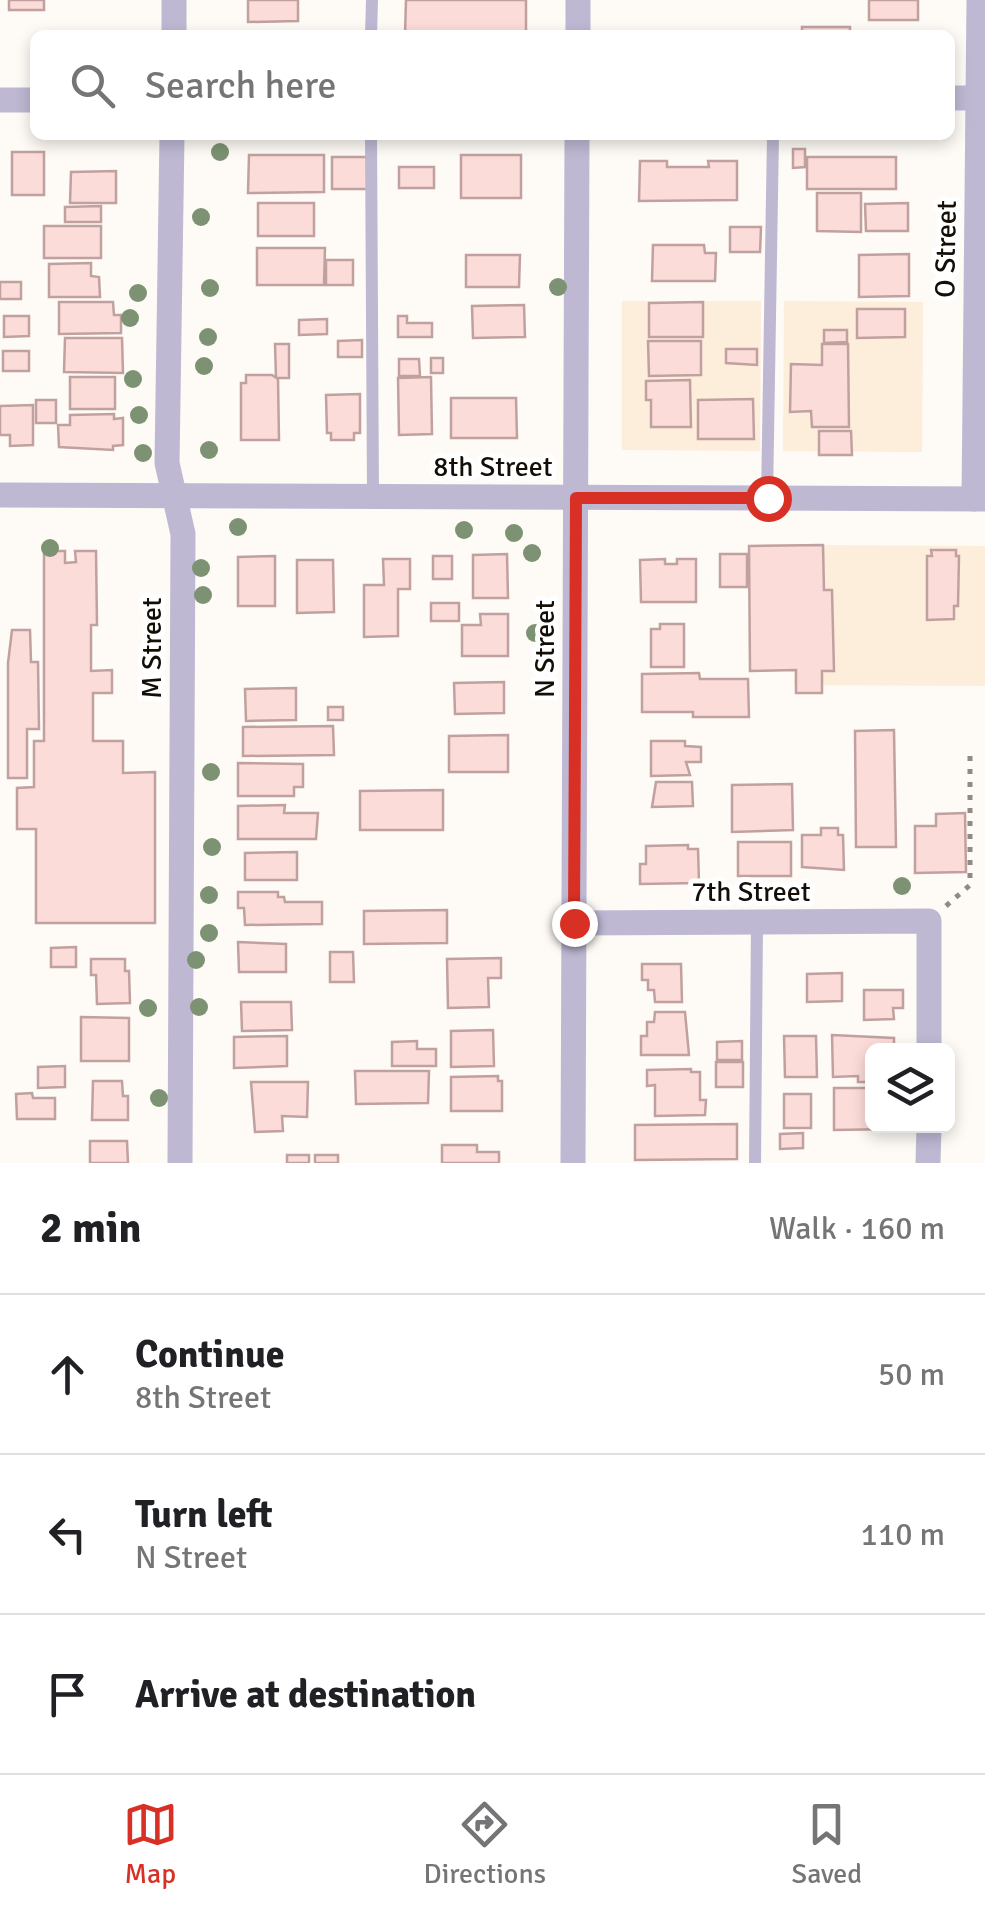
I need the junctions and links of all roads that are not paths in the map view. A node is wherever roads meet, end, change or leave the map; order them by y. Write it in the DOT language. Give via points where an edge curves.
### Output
graph roads {
  1 [pos="174,0"];
  2 [pos="372,0"];
  3 [pos="578,0"];
  4 [pos="978,0"];
  5 [pos="174,30"];
  6 [pos="372,30"];
  7 [pos="578,30"];
  8 [pos="955,98"];
  9 [pos="981,98"];
  10 [pos="0,100"];
  11 [pos="30,100"];
  12 [pos="172,140"];
  13 [pos="371,140"];
  14 [pos="578,140"];
  15 [pos="773,140"];
  16 [pos="0,495"];
  17 [pos="174,497"];
  18 [pos="373,497"];
  19 [pos="576,498"];
  20 [pos="768,498"];
  21 [pos="979,499"];
  22 [pos="756,922"];
  23 [pos="574,923"];
  24 [pos="929,1043"];
  25 [pos="928,1133"];
  26 [pos="180,1163"];
  27 [pos="573,1163"];
  28 [pos="755,1163"];
  29 [pos="928,1163"];
  1 -- 5 [label="street"];
  2 -- 6 [label="lane"];
  3 -- 7 [label="street"];
  4 -- 9 [label="street, O Street"];
  8 -- 9 [label="street"];
  9 -- 21 [label="street, O Street"];
  10 -- 11 [label="street"];
  12 -- 17 [label="street, M Street" via="167,463"];
  13 -- 18 [label="lane"];
  14 -- 19 [label="street, N Street"];
  15 -- 20 [label="lane"];
  16 -- 17 [label="street, 8th Street"];
  17 -- 18 [label="street, 8th Street"];
  17 -- 26 [label="street, M Street" via="183,534"];
  18 -- 19 [label="street, 8th Street"];
  19 -- 20 [label="street, 8th Street"];
  19 -- 23 [label="street, N Street"];
  20 -- 21 [label="street, 8th Street"];
  22 -- 23 [label="street, 7th Street"];
  22 -- 24 [label="street, 7th Street" via="929,922"];
  22 -- 28 [label="lane"];
  23 -- 27 [label="street, N Street"];
  25 -- 29 [label="street"];
}
